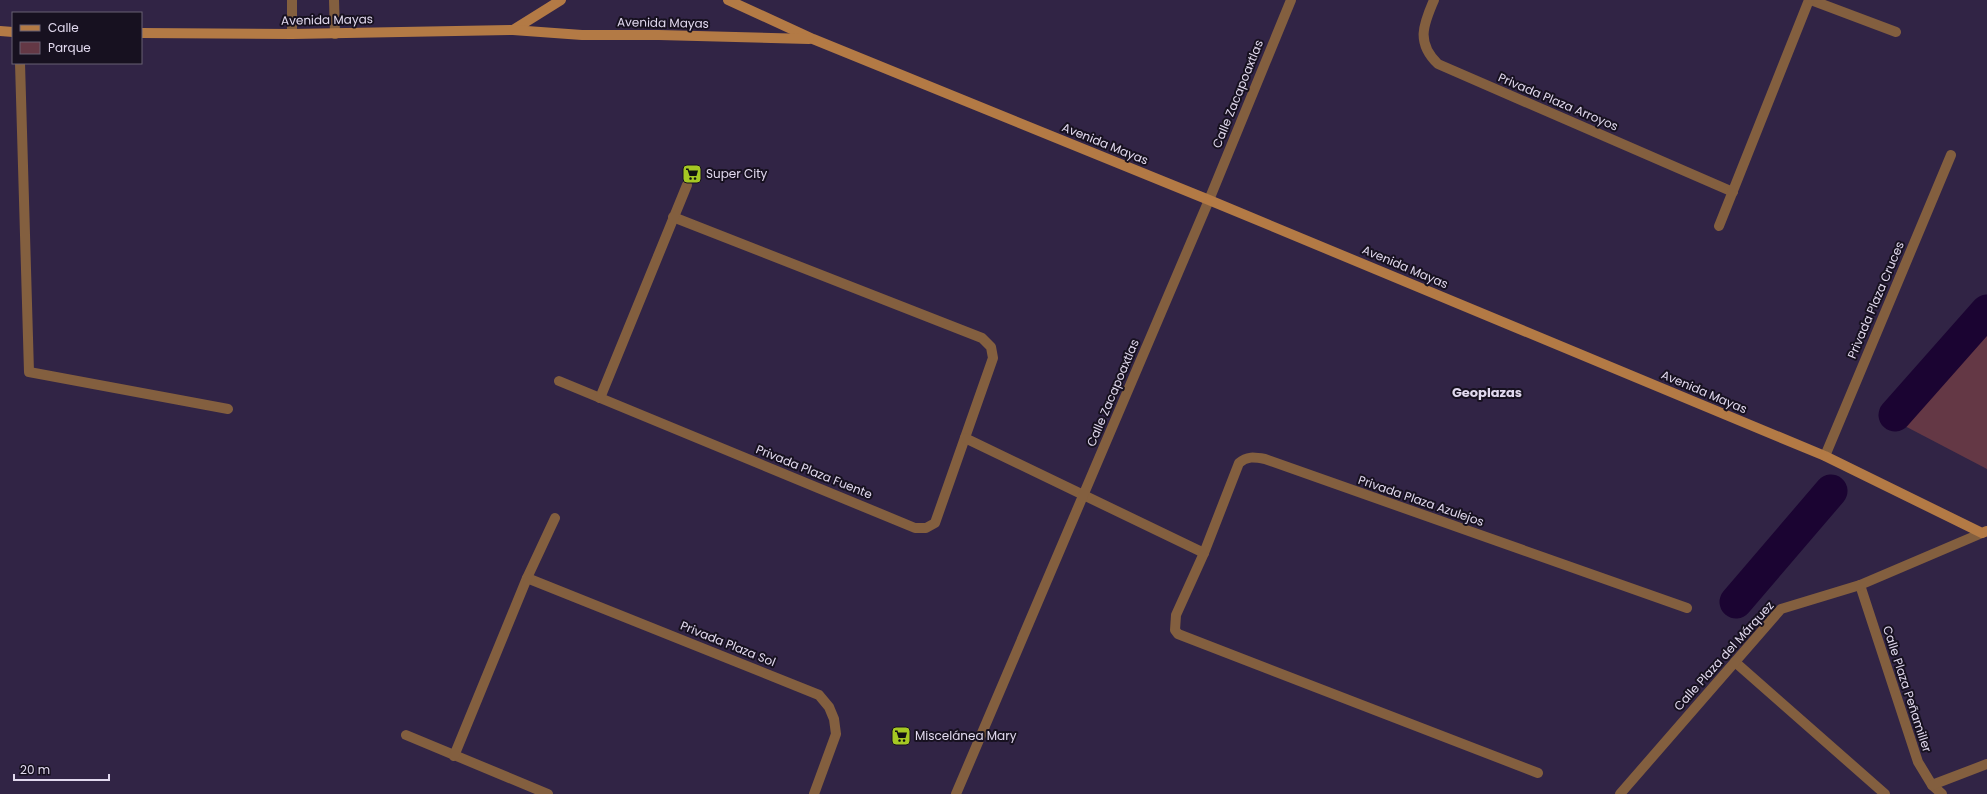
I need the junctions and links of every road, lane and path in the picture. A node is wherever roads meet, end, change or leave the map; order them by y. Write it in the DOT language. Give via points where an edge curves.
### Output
graph roads {
  1 [pos="292,0"];
  2 [pos="334,0"];
  3 [pos="561,0"];
  4 [pos="728,0"];
  5 [pos="1291,0"];
  6 [pos="1434,0"];
  7 [pos="1810,0"];
  8 [pos="513,30"];
  9 [pos="0,32"];
  10 [pos="12,32"];
  11 [pos="1896,32"];
  12 [pos="142,33"];
  13 [pos="292,34"];
  14 [pos="335,34"];
  15 [pos="813,39"];
  16 [pos="20,64"];
  17 [pos="1951,155"];
  18 [pos="687,185"];
  19 [pos="1733,192"];
  20 [pos="1209,200"];
  21 [pos="673,217"];
  22 [pos="1719,226"];
  23 [pos="559,381"];
  24 [pos="600,398"];
  25 [pos="228,409"];
  26 [pos="965,438"];
  27 [pos="1825,456"];
  28 [pos="1084,496"];
  29 [pos="555,518"];
  30 [pos="1984,532"];
  31 [pos="1204,553"];
  32 [pos="527,578"];
  33 [pos="1860,585"];
  34 [pos="1687,608"];
  35 [pos="1735,662"];
  36 [pos="406,735"];
  37 [pos="454,756"];
  38 [pos="1987,764"];
  39 [pos="1538,773"];
  40 [pos="1932,785"];
  41 [pos="1881,793"];
  42 [pos="548,794"];
  43 [pos="814,794"];
  44 [pos="956,794"];
  45 [pos="1620,794"];
  46 [pos="1942,794"];
  1 -- 13 [label="street"];
  2 -- 14 [label="street"];
  3 -- 8 [label="street"];
  4 -- 15 [label="street, Avenida Mayas"];
  5 -- 20 [label="street, Calle Zacapoaxtlas"];
  6 -- 19 [label="street, Privada Plaza Arroyos" via="1424,22 1423,35 1426,50 1438,64"];
  7 -- 11 [label="street"];
  7 -- 19 [label="street"];
  8 -- 14 [label="street, Avenida Mayas"];
  8 -- 15 [label="street, Avenida Mayas" via="582,35 659,34"];
  9 -- 10 [label="street"];
  12 -- 13 [label="street, Avenida Mayas"];
  13 -- 14 [label="street, Avenida Mayas"];
  15 -- 20 [label="street, Avenida Mayas"];
  16 -- 25 [label="street" via="29,372"];
  17 -- 27 [label="street, Privada Plaza Cruces"];
  18 -- 21 [label="street"];
  19 -- 22 [label="street"];
  20 -- 27 [label="street, Avenida Mayas"];
  20 -- 28 [label="street, Calle Zacapoaxtlas"];
  21 -- 24 [label="street"];
  21 -- 26 [label="street, Privada Plaza Fuente" via="982,338 991,347 993,358"];
  23 -- 24 [label="street, Privada Plaza Fuente"];
  24 -- 26 [label="street, Privada Plaza Fuente" via="915,528 926,528 935,523"];
  26 -- 28 [label="street"];
  27 -- 30 [label="street, Avenida Mayas"];
  28 -- 31 [label="street"];
  28 -- 44 [label="street, Calle Zacapoaxtlas"];
  29 -- 32 [label="street"];
  30 -- 33 [label="street, Calle Plaza del Márquez"];
  31 -- 34 [label="street, Privada Plaza Azulejos" via="1239,463 1245,458 1257,458"];
  31 -- 39 [label="street, Privada Plaza Azulejos" via="1176,615 1175,630 1178,634"];
  32 -- 37 [label="street"];
  32 -- 43 [label="street, Privada Plaza Sol" via="819,695 829,707 836,734"];
  33 -- 35 [label="street, Calle Plaza del Márquez" via="1781,608"];
  33 -- 40 [label="street, Calle Plaza Peñamiller" via="1918,762"];
  35 -- 41 [label="street"];
  35 -- 45 [label="street, Calle Plaza del Márquez"];
  36 -- 37 [label="street"];
  37 -- 42 [label="street"];
  38 -- 40 [label="street"];
  40 -- 46 [label="street, Calle Plaza Peñamiller"];
}
